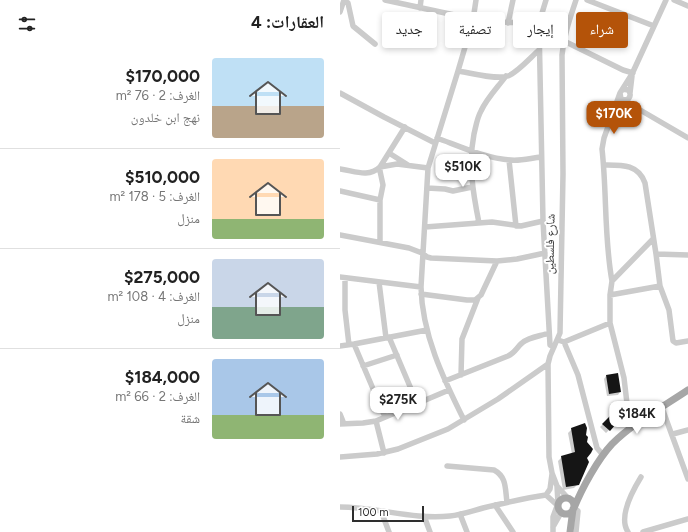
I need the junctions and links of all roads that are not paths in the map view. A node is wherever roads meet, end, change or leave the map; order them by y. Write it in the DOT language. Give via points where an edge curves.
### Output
graph roads {
  1 [pos="344,0"];
  2 [pos="385,0"];
  3 [pos="421,0"];
  4 [pos="476,0"];
  5 [pos="513,0"];
  6 [pos="546,0"];
  7 [pos="576,0"];
  8 [pos="587,0"];
  9 [pos="666,0"];
  10 [pos="674,0"];
  11 [pos="688,6"];
  12 [pos="420,8"];
  13 [pos="340,12"];
  14 [pos="474,12"];
  15 [pos="542,12"];
  16 [pos="445,14"];
  17 [pos="505,23"];
  18 [pos="508,23"];
  19 [pos="513,23"];
  20 [pos="568,24"];
  21 [pos="654,26"];
  22 [pos="568,43"];
  23 [pos="375,44"];
  24 [pos="464,48"];
  25 [pos="563,48"];
  26 [pos="539,50"];
  27 [pos="458,72"];
  28 [pos="632,73"];
  29 [pos="506,76"];
  30 [pos="340,93"];
  31 [pos="622,95"];
  32 [pos="630,95"];
  33 [pos="636,108"];
  34 [pos="404,127"];
  35 [pos="688,138"];
  36 [pos="436,140"];
  37 [pos="471,150"];
  38 [pos="389,153"];
  39 [pos="541,156"];
  40 [pos="509,160"];
  41 [pos="604,165"];
  42 [pos="380,166"];
  43 [pos="410,166"];
  44 [pos="340,168"];
  45 [pos="428,168"];
  46 [pos="472,187"];
  47 [pos="427,188"];
  48 [pos="340,191"];
  49 [pos="380,200"];
  50 [pos="543,221"];
  51 [pos="479,223"];
  52 [pos="516,226"];
  53 [pos="425,227"];
  54 [pos="340,235"];
  55 [pos="653,239"];
  56 [pos="380,242"];
  57 [pos="422,253"];
  58 [pos="545,253"];
  59 [pos="656,254"];
  60 [pos="688,255"];
  61 [pos="498,261"];
  62 [pos="342,278"];
  63 [pos="612,281"];
  64 [pos="379,282"];
  65 [pos="660,286"];
  66 [pos="421,287"];
  67 [pos="421,294"];
  68 [pos="610,295"];
  69 [pos="478,298"];
  70 [pos="343,311"];
  71 [pos="610,323"];
  72 [pos="427,330"];
  73 [pos="549,333"];
  74 [pos="388,337"];
  75 [pos="558,340"];
  76 [pos="688,341"];
  77 [pos="564,342"];
  78 [pos="352,345"];
  79 [pos="340,346"];
  80 [pos="554,347"];
  81 [pos="397,355"];
  82 [pos="548,364"];
  83 [pos="364,366"];
  84 [pos="461,375"];
  85 [pos="445,381"];
  86 [pos="449,390"];
  87 [pos="688,390"];
  88 [pos="417,403"];
  89 [pos="662,408"];
  90 [pos="340,414"];
  91 [pos="385,417"];
  92 [pos="464,420"];
  93 [pos="376,421"];
  94 [pos="342,424"];
  95 [pos="630,429"];
  96 [pos="688,430"];
  97 [pos="672,434"];
  98 [pos="384,453"];
  99 [pos="603,455"];
  100 [pos="340,456"];
  101 [pos="447,466"];
  102 [pos="686,468"];
  103 [pos="552,473"];
  104 [pos="641,477"];
  105 [pos="688,479"];
  106 [pos="587,482"];
  107 [pos="557,486"];
  108 [pos="546,495"];
  109 [pos="567,497"];
  110 [pos="507,502"];
  111 [pos="557,504"];
  112 [pos="495,505"];
  113 [pos="340,507"];
  114 [pos="574,508"];
  115 [pos="382,511"];
  116 [pos="460,514"];
  117 [pos="562,514"];
  118 [pos="424,516"];
  119 [pos="688,519"];
  120 [pos="553,530"];
  121 [pos="389,532"];
  122 [pos="430,532"];
  123 [pos="467,532"];
  124 [pos="513,532"];
  125 [pos="572,532"];
  126 [pos="628,532"];
  127 [pos="643,532"];
  1 -- 13 [label="street"];
  1 -- 23 [label="street" via="348,3 353,26"];
  2 -- 12 [label="street"];
  3 -- 12 [label="street"];
  4 -- 14 [label="street"];
  5 -- 18 [label="street"];
  6 -- 15 [label="street"];
  7 -- 20 [label="street, شارع فلسطين"];
  8 -- 21 [label="street"];
  9 -- 21 [label="street"];
  10 -- 11 [label="street"];
  12 -- 16 [label="street"];
  17 -- 18 [label="street"];
  18 -- 19 [label="street"];
  21 -- 28 [label="street"];
  22 -- 28 [label="street"];
  24 -- 27 [label="street"];
  25 -- 75 [label="street, شارع فلسطين"];
  26 -- 29 [label="street"];
  26 -- 39 [label="street"];
  27 -- 29 [label="street"];
  27 -- 36 [label="street"];
  28 -- 31 [label="street"];
  28 -- 32 [label="street"];
  29 -- 37 [label="street" via="477,118"];
  30 -- 34 [label="street"];
  31 -- 32 [label="street" via="627,100"];
  31 -- 32 [label="street" via="628,90"];
  31 -- 33 [label="street"];
  31 -- 41 [label="street" via="616,104 602,145"];
  32 -- 33 [label="street"];
  33 -- 35 [label="street"];
  34 -- 36 [label="street"];
  34 -- 38 [label="street"];
  36 -- 37 [label="street"];
  36 -- 45 [label="street"];
  37 -- 40 [label="street"];
  37 -- 46 [label="street"];
  38 -- 42 [label="street"];
  38 -- 43 [label="street"];
  39 -- 40 [label="street"];
  39 -- 50 [label="street"];
  40 -- 52 [label="street"];
  41 -- 55 [label="street" via="630,167 642,176"];
  41 -- 63 [label="street" via="607,251"];
  42 -- 43 [label="street"];
  42 -- 44 [label="street" via="369,174"];
  42 -- 49 [label="street" via="383,185"];
  43 -- 45 [label="street"];
  45 -- 47 [label="street"];
  46 -- 47 [label="street" via="453,190"];
  46 -- 51 [label="street"];
  47 -- 53 [label="street"];
  48 -- 49 [label="street"];
  49 -- 56 [label="street"];
  50 -- 52 [label="street"];
  50 -- 58 [label="street"];
  51 -- 52 [label="street" via="492,222"];
  51 -- 53 [label="street"];
  53 -- 57 [label="street"];
  54 -- 56 [label="street"];
  55 -- 59 [label="street"];
  55 -- 63 [label="street"];
  56 -- 57 [label="street"];
  57 -- 61 [label="street" via="431,258"];
  57 -- 66 [label="street"];
  58 -- 61 [label="street"];
  58 -- 73 [label="street"];
  59 -- 60 [label="street"];
  59 -- 65 [label="street"];
  61 -- 69 [label="street"];
  62 -- 64 [label="street"];
  62 -- 70 [label="street"];
  63 -- 68 [label="street"];
  64 -- 66 [label="street"];
  64 -- 74 [label="street"];
  65 -- 68 [label="street"];
  65 -- 76 [label="street" via="669,310 673,342"];
  66 -- 67 [label="street"];
  67 -- 69 [label="street" via="467,300"];
  67 -- 72 [label="street"];
  68 -- 71 [label="street"];
  69 -- 84 [label="street" via="462,339"];
  70 -- 78 [label="street"];
  71 -- 77 [label="street"];
  71 -- 95 [label="street" via="624,378"];
  72 -- 74 [label="street"];
  72 -- 85 [label="street"];
  73 -- 80 [label="street" via="550,344"];
  73 -- 84 [label="street" via="527,340 521,343 514,353"];
  74 -- 78 [label="street"];
  74 -- 81 [label="street"];
  75 -- 77 [label="street"];
  75 -- 80 [label="street, شارع فلسطين"];
  77 -- 99 [label="street" via="578,375 597,448"];
  78 -- 79 [label="street"];
  78 -- 83 [label="street"];
  80 -- 82 [label="street, شارع فلسطين"];
  81 -- 83 [label="street"];
  81 -- 88 [label="street"];
  82 -- 92 [label="street"];
  82 -- 103 [label="street, شارع فلسطين" via="549,457"];
  83 -- 91 [label="street"];
  84 -- 85 [label="street"];
  85 -- 86 [label="street"];
  86 -- 88 [label="street"];
  86 -- 92 [label="street"];
  87 -- 89 [label="main road"];
  88 -- 91 [label="street"];
  89 -- 95 [label="main road"];
  89 -- 97 [label="street"];
  90 -- 94 [label="street"];
  91 -- 93 [label="street"];
  92 -- 98 [label="street" via="448,429"];
  93 -- 94 [label="street"];
  93 -- 98 [label="street"];
  95 -- 99 [label="main road"];
  96 -- 97 [label="street"];
  97 -- 102 [label="street"];
  98 -- 100 [label="street"];
  99 -- 106 [label="main road"];
  101 -- 110 [label="street" via="498,472 504,480"];
  102 -- 105 [label="street"];
  103 -- 107 [label="street, شارع فلسطين"];
  103 -- 108 [label="street" via="550,489"];
  104 -- 126 [label="street" via="630,497 625,522"];
  106 -- 109 [label="main road"];
  106 -- 114 [label="main road"];
  107 -- 109 [label="street"];
  107 -- 111 [label="street"];
  108 -- 110 [label="street"];
  108 -- 111 [label="street"];
  109 -- 111 [label="main road" via="561,498"];
  109 -- 114 [label="main road" via="573,502"];
  110 -- 112 [label="street"];
  111 -- 117 [label="main road"];
  111 -- 120 [label="street"];
  112 -- 116 [label="street"];
  112 -- 124 [label="street"];
  113 -- 115 [label="street"];
  114 -- 117 [label="main road" via="569,513"];
  114 -- 125 [label="main road"];
  115 -- 118 [label="street"];
  115 -- 121 [label="street"];
  116 -- 118 [label="street"];
  116 -- 123 [label="street"];
  117 -- 120 [label="street"];
  117 -- 125 [label="main road"];
  118 -- 122 [label="street"];
  119 -- 127 [label="street"];
}
